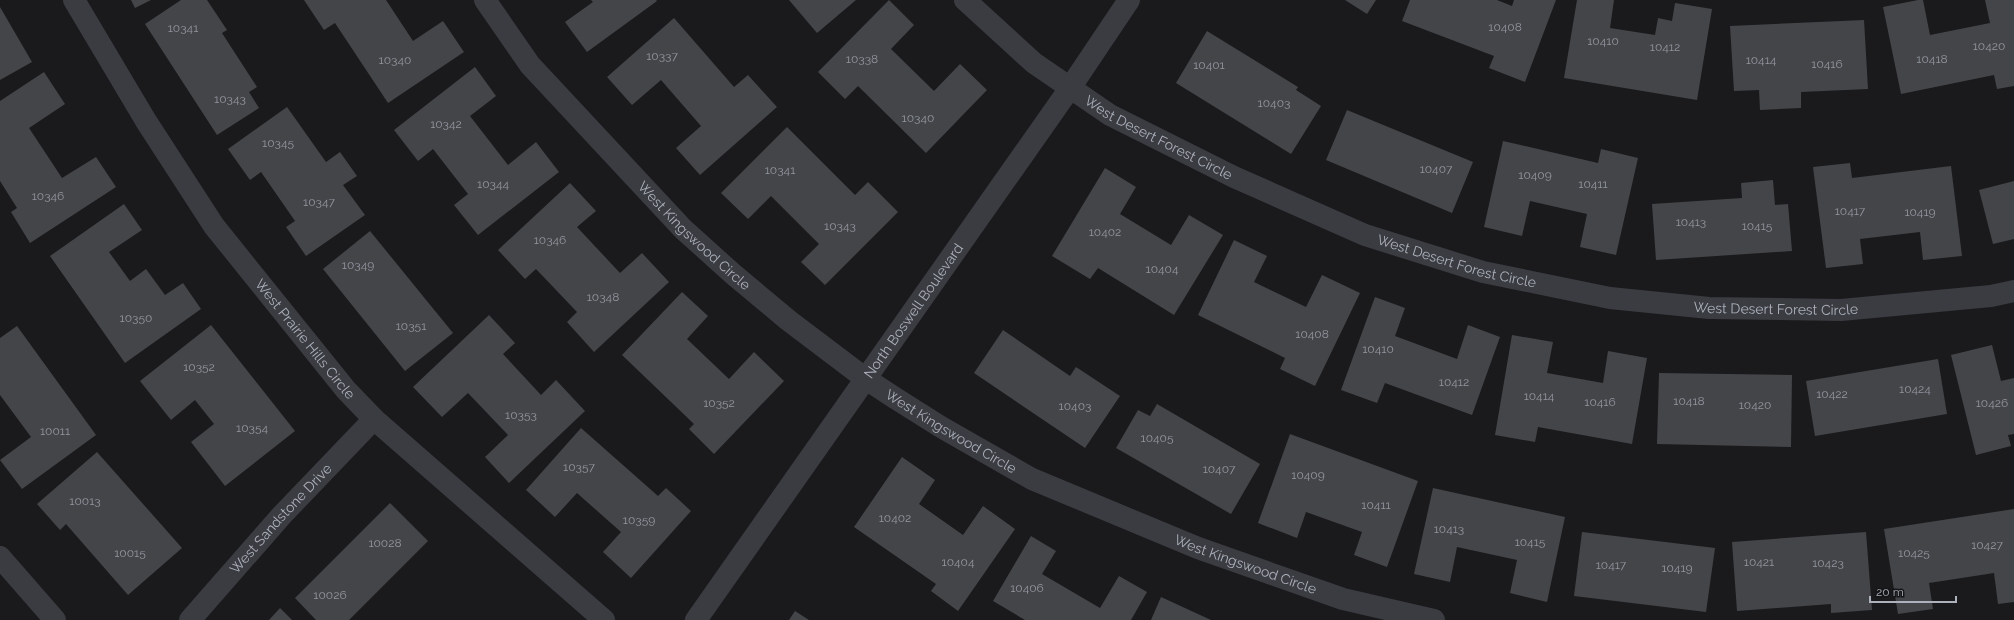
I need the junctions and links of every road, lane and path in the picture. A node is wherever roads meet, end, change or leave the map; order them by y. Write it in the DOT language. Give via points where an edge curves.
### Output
graph roads {
  1 [pos="74,0"];
  2 [pos="485,0"];
  3 [pos="965,0"];
  4 [pos="1129,0"];
  5 [pos="1070,88"];
  6 [pos="2014,291"];
  7 [pos="866,379"];
  8 [pos="374,419"];
  9 [pos="0,557"];
  10 [pos="55,620"];
  11 [pos="190,620"];
  12 [pos="604,620"];
  13 [pos="696,620"];
  14 [pos="1434,620"];
  1 -- 8 [label="street, West Prairie Hills Circle" via="146,121 214,226 346,390"];
  2 -- 7 [label="street, West Kingswood Circle" via="530,65 683,229 782,315"];
  3 -- 5 [label="street, West Desert Forest Circle" via="1034,63"];
  4 -- 5 [label="street, North Boswell Boulevard"];
  5 -- 6 [label="street, West Desert Forest Circle" via="1110,115 1234,177 1365,235 1483,272 1610,298 1709,308 1841,310 1991,296"];
  5 -- 7 [label="street, North Boswell Boulevard"];
  7 -- 13 [label="street, North Boswell Boulevard"];
  7 -- 14 [label="street, West Kingswood Circle" via="941,427 1032,479 1213,553 1343,598"];
  8 -- 11 [label="street, West Sandstone Drive" via="282,515"];
  8 -- 12 [label="street, West Prairie Hills Circle"];
  9 -- 10 [label="street"];
}
